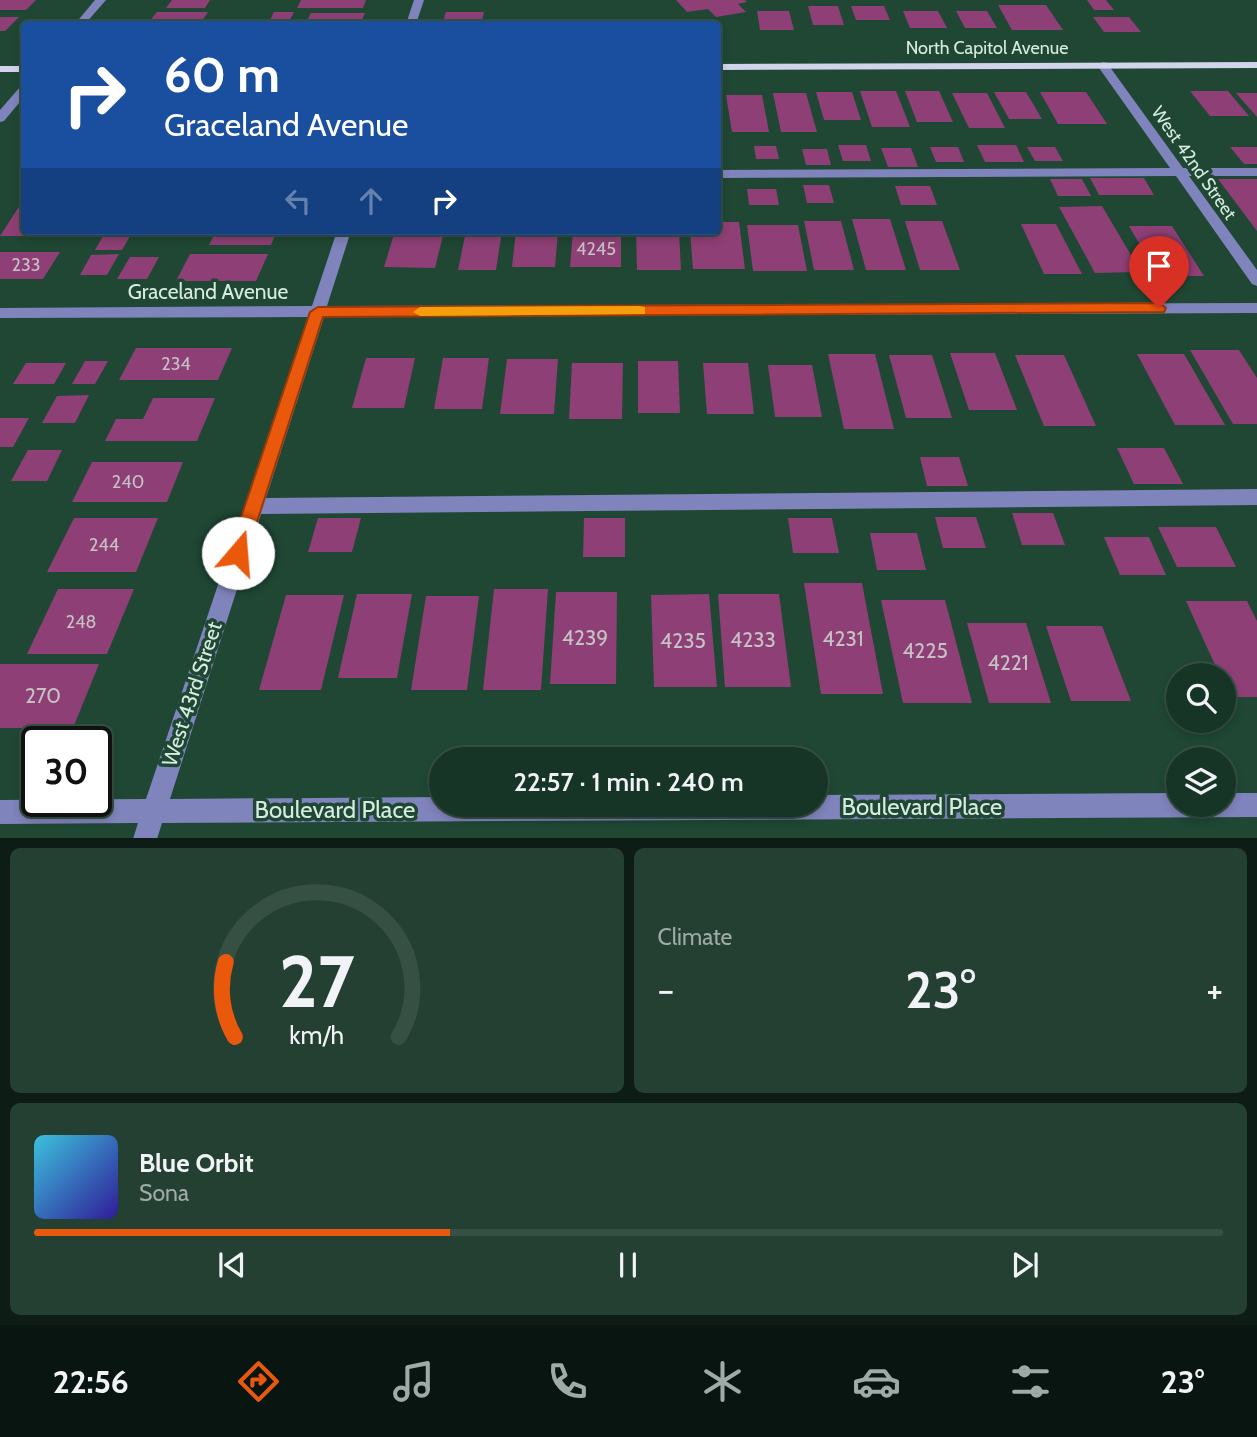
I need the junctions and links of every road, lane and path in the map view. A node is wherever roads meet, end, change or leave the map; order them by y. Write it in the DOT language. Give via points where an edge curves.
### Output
graph roads {
  1 [pos="100,0"];
  2 [pos="419,0"];
  3 [pos="82,21"];
  4 [pos="412,21"];
  5 [pos="1102,65"];
  6 [pos="1257,65"];
  7 [pos="721,67"];
  8 [pos="0,69"];
  9 [pos="21,69"];
  10 [pos="21,94"];
  11 [pos="0,118"];
  12 [pos="1179,172"];
  13 [pos="1257,172"];
  14 [pos="721,173"];
  15 [pos="343,235"];
  16 [pos="1257,281"];
  17 [pos="1257,308"];
  18 [pos="318,312"];
  19 [pos="0,313"];
  20 [pos="1257,497"];
  21 [pos="254,506"];
  22 [pos="1257,805"];
  23 [pos="154,811"];
  24 [pos="0,812"];
  25 [pos="145,838"];
  1 -- 3 [label="street"];
  2 -- 4 [label="street"];
  5 -- 6 [label="main road, North Capitol Avenue"];
  5 -- 7 [label="main road, North Capitol Avenue"];
  5 -- 12 [label="street, West 42nd Street"];
  8 -- 9 [label="main road"];
  10 -- 11 [label="street"];
  12 -- 13 [label="street"];
  12 -- 14 [label="street"];
  12 -- 16 [label="street, West 42nd Street"];
  15 -- 18 [label="street, West 43rd Street"];
  17 -- 18 [label="street, Graceland Avenue"];
  18 -- 19 [label="street, Graceland Avenue"];
  18 -- 21 [label="street, West 43rd Street"];
  20 -- 21 [label="street"];
  21 -- 23 [label="street, West 43rd Street"];
  22 -- 23 [label="street, Boulevard Place"];
  23 -- 24 [label="street, Boulevard Place"];
  23 -- 25 [label="street, West 43rd Street"];
}
